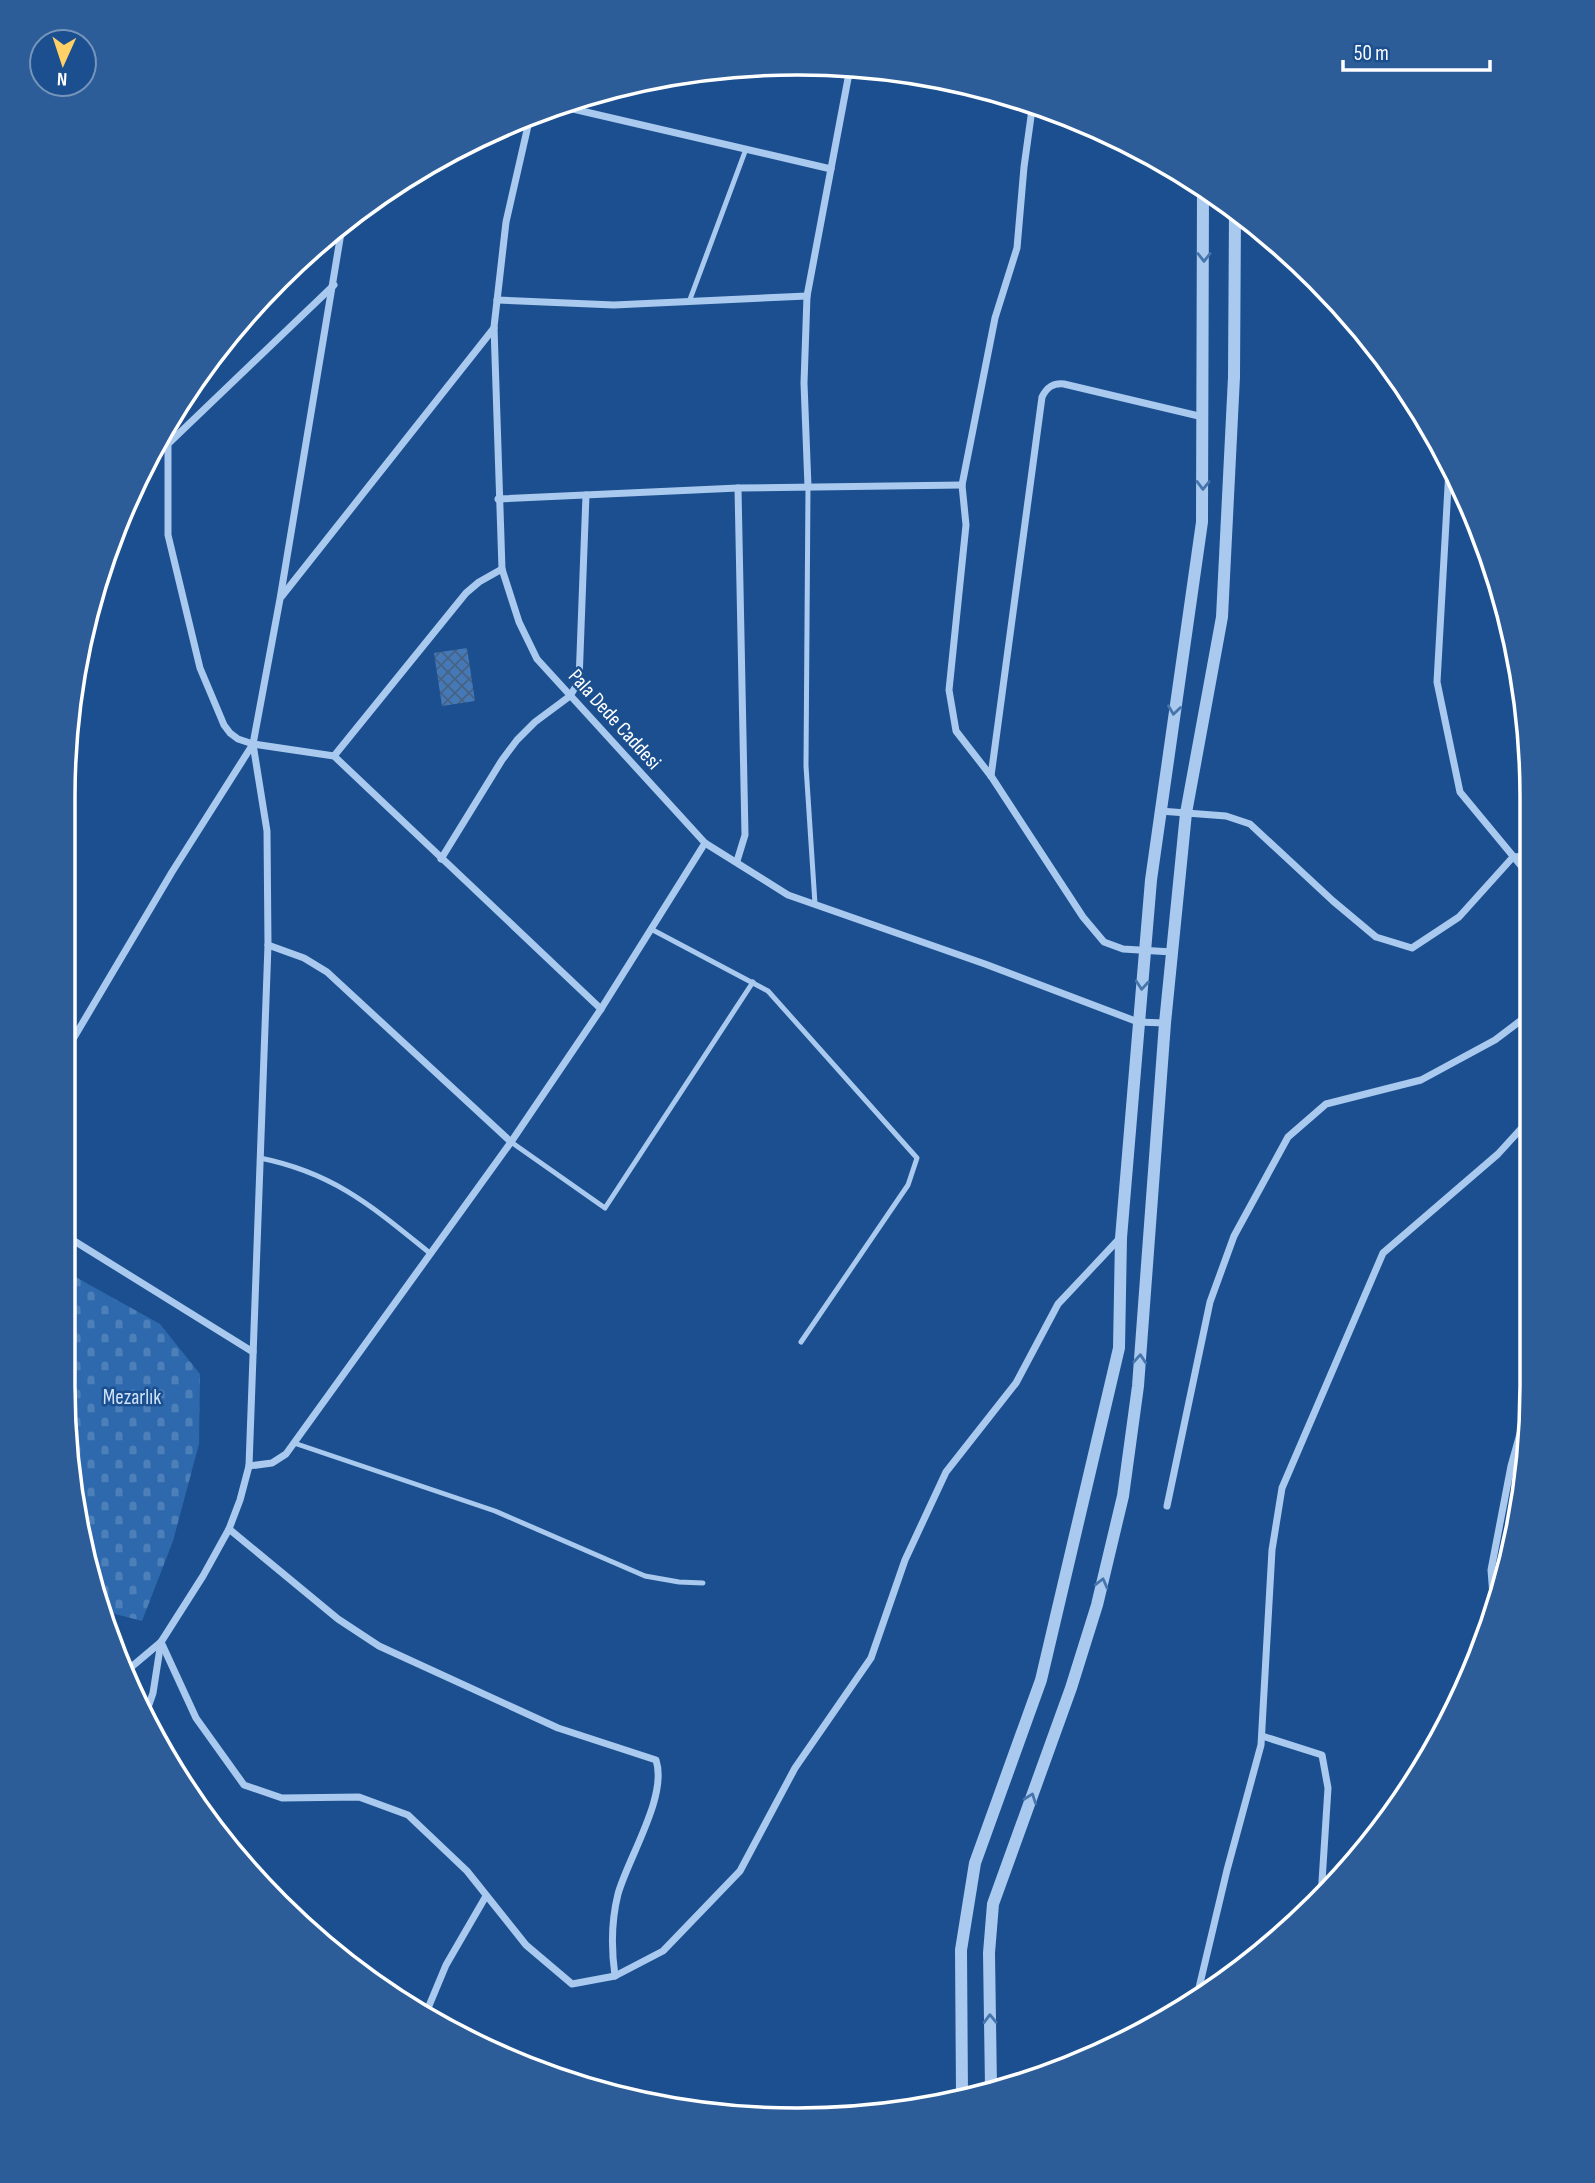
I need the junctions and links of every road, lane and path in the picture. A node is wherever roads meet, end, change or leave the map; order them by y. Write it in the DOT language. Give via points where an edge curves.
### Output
graph roads {
  1 [pos="848,77"];
  2 [pos="578,110"];
  3 [pos="1031,114"];
  4 [pos="528,128"];
  5 [pos="746,149"];
  6 [pos="831,169"];
  7 [pos="1203,200"];
  8 [pos="1235,223"];
  9 [pos="341,238"];
  10 [pos="334,284"];
  11 [pos="807,296"];
  12 [pos="497,300"];
  13 [pos="689,302"];
  14 [pos="494,327"];
  15 [pos="1204,417"];
  16 [pos="168,444"];
  17 [pos="962,485"];
  18 [pos="1448,485"];
  19 [pos="808,487"];
  20 [pos="738,488"];
  21 [pos="586,495"];
  22 [pos="498,499"];
  23 [pos="502,569"];
  24 [pos="280,599"];
  25 [pos="570,696"];
  26 [pos="253,744"];
  27 [pos="334,756"];
  28 [pos="991,776"];
  29 [pos="1160,811"];
  30 [pos="1186,813"];
  31 [pos="705,843"];
  32 [pos="1520,856"];
  33 [pos="1513,857"];
  34 [pos="441,859"];
  35 [pos="737,861"];
  36 [pos="1520,865"];
  37 [pos="815,905"];
  38 [pos="651,929"];
  39 [pos="268,945"];
  40 [pos="1145,950"];
  41 [pos="1172,952"];
  42 [pos="753,982"];
  43 [pos="601,1009"];
  44 [pos="1520,1021"];
  45 [pos="1138,1022"];
  46 [pos="1165,1023"];
  47 [pos="75,1036"];
  48 [pos="1520,1130"];
  49 [pos="511,1142"];
  50 [pos="260,1158"];
  51 [pos="1121,1238"];
  52 [pos="75,1241"];
  53 [pos="431,1254"];
  54 [pos="801,1342"];
  55 [pos="253,1352"];
  56 [pos="294,1443"];
  57 [pos="1517,1445"];
  58 [pos="249,1465"];
  59 [pos="1167,1506"];
  60 [pos="229,1529"];
  61 [pos="1492,1582"];
  62 [pos="703,1583"];
  63 [pos="161,1642"];
  64 [pos="132,1666"];
  65 [pos="149,1704"];
  66 [pos="1262,1736"];
  67 [pos="1322,1882"];
  68 [pos="486,1896"];
  69 [pos="615,1976"];
  70 [pos="1200,1986"];
  71 [pos="429,2006"];
  72 [pos="991,2081"];
  73 [pos="962,2088"];
  1 -- 6 [label="street"];
  2 -- 5 [label="street"];
  3 -- 17 [label="street" via="1017,248 995,318"];
  4 -- 12 [label="street, Pala Dede Caddesi" via="506,222"];
  5 -- 6 [label="street"];
  5 -- 13 [label="lane"];
  6 -- 11 [label="street"];
  7 -- 15 [label="street, one-way"];
  8 -- 30 [label="street" via="1234,377 1222,617"];
  9 -- 10 [label="street"];
  10 -- 16 [label="street"];
  10 -- 24 [label="street"];
  11 -- 13 [label="street"];
  11 -- 19 [label="street"];
  12 -- 13 [label="street" via="580,305"];
  12 -- 14 [label="street, Pala Dede Caddesi"];
  14 -- 22 [label="street, Pala Dede Caddesi"];
  14 -- 24 [label="street"];
  15 -- 28 [label="street" via="1064,384 1044,391"];
  15 -- 29 [label="street, one-way" via="1202,522"];
  16 -- 26 [label="street" via="168,535 200,668 224,725 238,739"];
  17 -- 19 [label="street"];
  17 -- 28 [label="street" via="966,525 949,691 956,732"];
  18 -- 33 [label="street" via="1437,682 1460,792"];
  19 -- 20 [label="street"];
  19 -- 37 [label="lane" via="806,766"];
  20 -- 21 [label="street"];
  20 -- 35 [label="street" via="745,835"];
  21 -- 22 [label="street"];
  21 -- 25 [label="street" via="581,676"];
  22 -- 23 [label="street, Pala Dede Caddesi"];
  23 -- 25 [label="street, Pala Dede Caddesi" via="537,659"];
  23 -- 27 [label="street" via="466,593"];
  24 -- 26 [label="street"];
  25 -- 31 [label="street, Pala Dede Caddesi"];
  25 -- 34 [label="street" via="517,740"];
  26 -- 27 [label="street"];
  26 -- 39 [label="street" via="267,831"];
  26 -- 47 [label="street"];
  27 -- 34 [label="street"];
  28 -- 40 [label="street" via="1104,942"];
  29 -- 30 [label="street"];
  29 -- 40 [label="street"];
  30 -- 33 [label="street" via="1226,816 1250,824 1376,937 1412,948 1459,917"];
  30 -- 41 [label="street"];
  31 -- 35 [label="street, Pala Dede Caddesi"];
  31 -- 38 [label="street"];
  32 -- 33 [label="street"];
  33 -- 36 [label="street"];
  34 -- 43 [label="street"];
  35 -- 37 [label="street, Pala Dede Caddesi" via="788,895"];
  37 -- 45 [label="street, Pala Dede Caddesi"];
  38 -- 42 [label="lane"];
  38 -- 43 [label="street"];
  39 -- 49 [label="street" via="327,972"];
  39 -- 50 [label="street"];
  40 -- 41 [label="street"];
  40 -- 45 [label="street, one-way"];
  41 -- 46 [label="street"];
  42 -- 49 [label="lane" via="605,1208"];
  42 -- 54 [label="lane" via="768,991 917,1158 908,1185"];
  43 -- 49 [label="street"];
  44 -- 59 [label="street" via="1421,1080 1326,1104 1288,1137 1234,1236 1210,1302"];
  45 -- 46 [label="street, Pala Dede Caddesi"];
  45 -- 51 [label="street"];
  72 -- 46 [label="street, one-way" via="993,1904 1071,1688 1123,1496 1138,1386"];
  48 -- 66 [label="street" via="1383,1253 1282,1488 1272,1550"];
  49 -- 53 [label="street"];
  50 -- 53 [label="lane" via="307,1170 352,1192"];
  50 -- 55 [label="street"];
  51 -- 69 [label="street" via="1058,1304 1016,1384 946,1472 905,1560 871,1658 795,1768 740,1871 663,1951"];
  51 -- 73 [label="street" via="1119,1348 1041,1680 975,1863 961,1950"];
  52 -- 55 [label="street"];
  53 -- 56 [label="street"];
  55 -- 58 [label="street"];
  56 -- 58 [label="street" via="272,1464"];
  56 -- 62 [label="lane" via="495,1511 645,1576"];
  57 -- 61 [label="street"];
  58 -- 60 [label="street"];
  60 -- 63 [label="street"];
  60 -- 69 [label="street" via="338,1619 379,1646 558,1728 656,1760 660,1773 657,1793 614,1912"];
  63 -- 64 [label="street"];
  63 -- 65 [label="street"];
  63 -- 68 [label="street" via="196,1718 244,1786 282,1798 359,1797 408,1815 467,1871"];
  66 -- 67 [label="street" via="1322,1755 1328,1788"];
  66 -- 70 [label="street"];
  68 -- 69 [label="street" via="526,1945 572,1984"];
  68 -- 71 [label="street" via="446,1965"];
}
